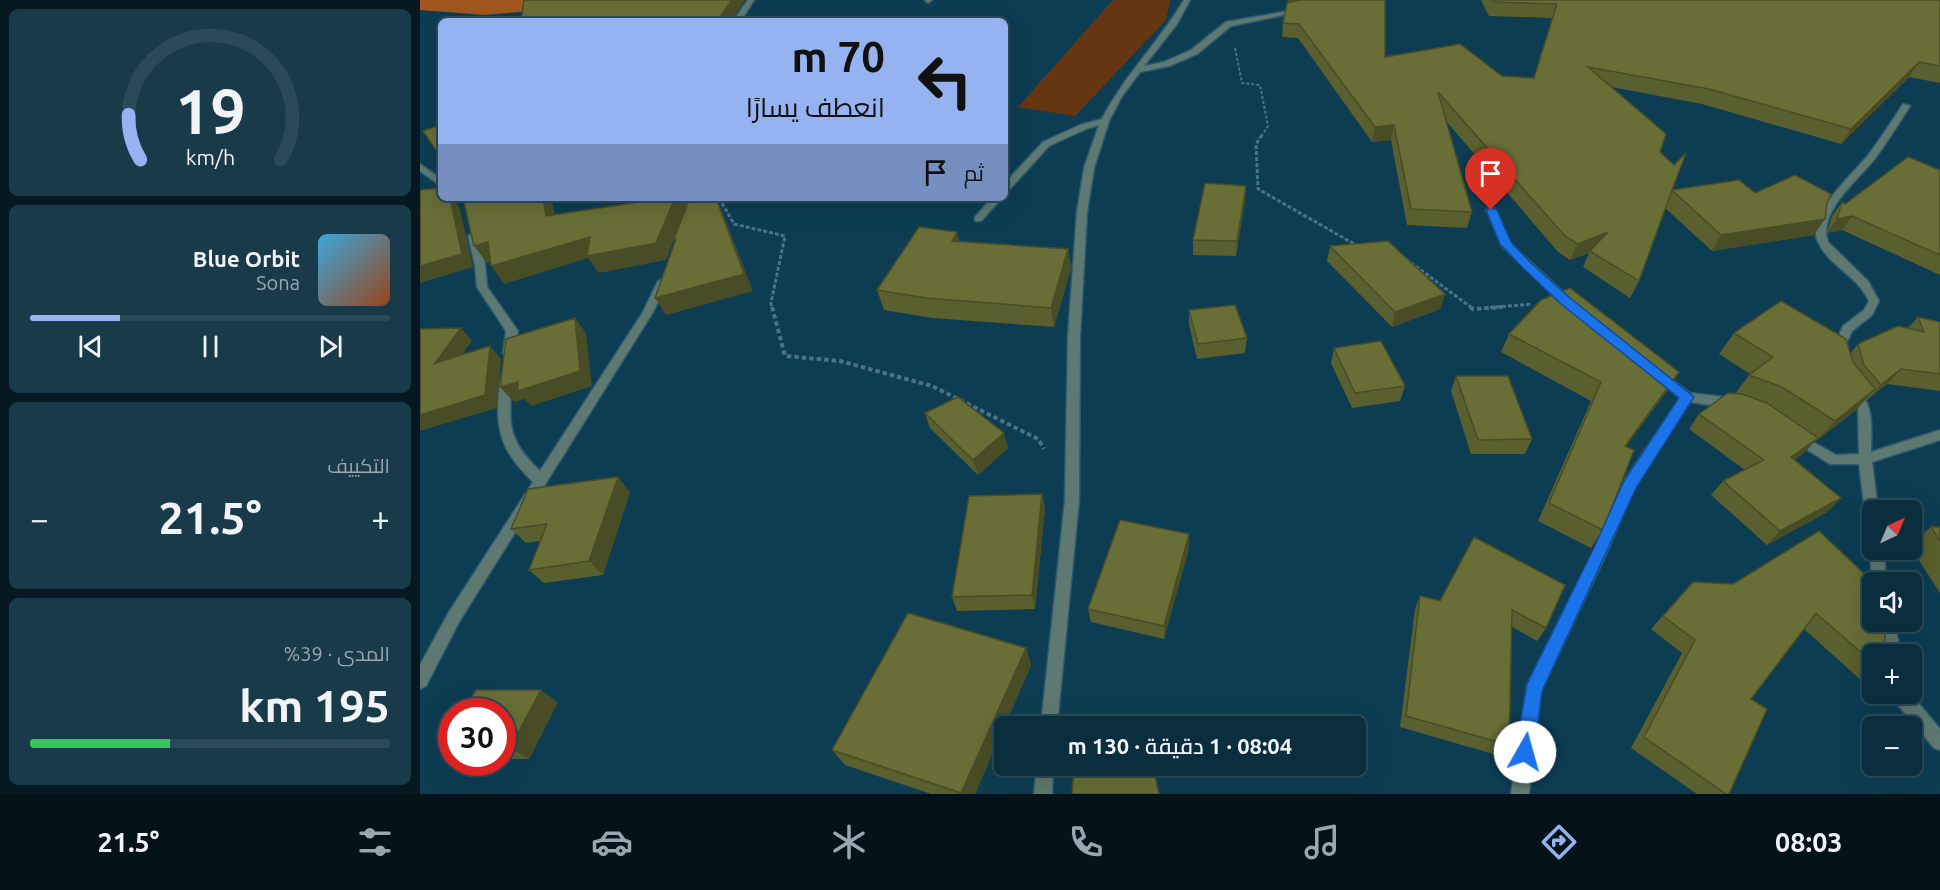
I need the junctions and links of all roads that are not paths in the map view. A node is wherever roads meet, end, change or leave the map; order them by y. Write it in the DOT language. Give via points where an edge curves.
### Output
graph roads {
  1 [pos="751,0"];
  2 [pos="1187,0"];
  3 [pos="1295,12"];
  4 [pos="739,18"];
  5 [pos="1138,70"];
  6 [pos="1906,106"];
  7 [pos="1105,121"];
  8 [pos="420,167"];
  9 [pos="438,181"];
  10 [pos="1008,186"];
  11 [pos="994,201"];
  12 [pos="1491,210"];
  13 [pos="978,219"];
  14 [pos="471,230"];
  15 [pos="667,272"];
  16 [pos="1570,304"];
  17 [pos="1839,364"];
  18 [pos="1654,371"];
  19 [pos="1843,382"];
  20 [pos="1687,397"];
  21 [pos="1742,406"];
  22 [pos="1790,433"];
  23 [pos="1940,435"];
  24 [pos="1865,459"];
  25 [pos="541,481"];
  26 [pos="1870,500"];
  27 [pos="420,681"];
  28 [pos="1908,704"];
  29 [pos="1050,716"];
  30 [pos="1940,742"];
  31 [pos="1045,776"];
  32 [pos="1043,794"];
  33 [pos="1520,794"];
  1 -- 4 [label="street"];
  2 -- 5 [label="street"];
  3 -- 5 [label="street" via="1229,24 1194,52"];
  5 -- 7 [label="street"];
  6 -- 17 [label="street" via="1867,163 1839,193 1819,230 1822,242 1870,289 1874,301 1868,312 1847,329 1836,354"];
  7 -- 10 [label="street" via="1046,144"];
  7 -- 29 [label="street" via="1089,168 1082,212 1074,336 1072,500"];
  8 -- 9 [label="street"];
  11 -- 13 [label="street"];
  12 -- 16 [label="street" via="1506,244"];
  14 -- 25 [label="street" via="482,287 512,331 503,427 514,456"];
  15 -- 25 [label="street" via="648,312"];
  18 -- 20 [label="street"];
  19 -- 24 [label="street" via="1864,407"];
  20 -- 21 [label="street"];
  20 -- 33 [label="street" via="1629,485 1533,690"];
  22 -- 24 [label="street" via="1835,460"];
  23 -- 24 [label="street"];
  24 -- 26 [label="street"];
  25 -- 27 [label="street" via="454,617"];
  28 -- 30 [label="street"];
  31 -- 32 [label="street"];
}
